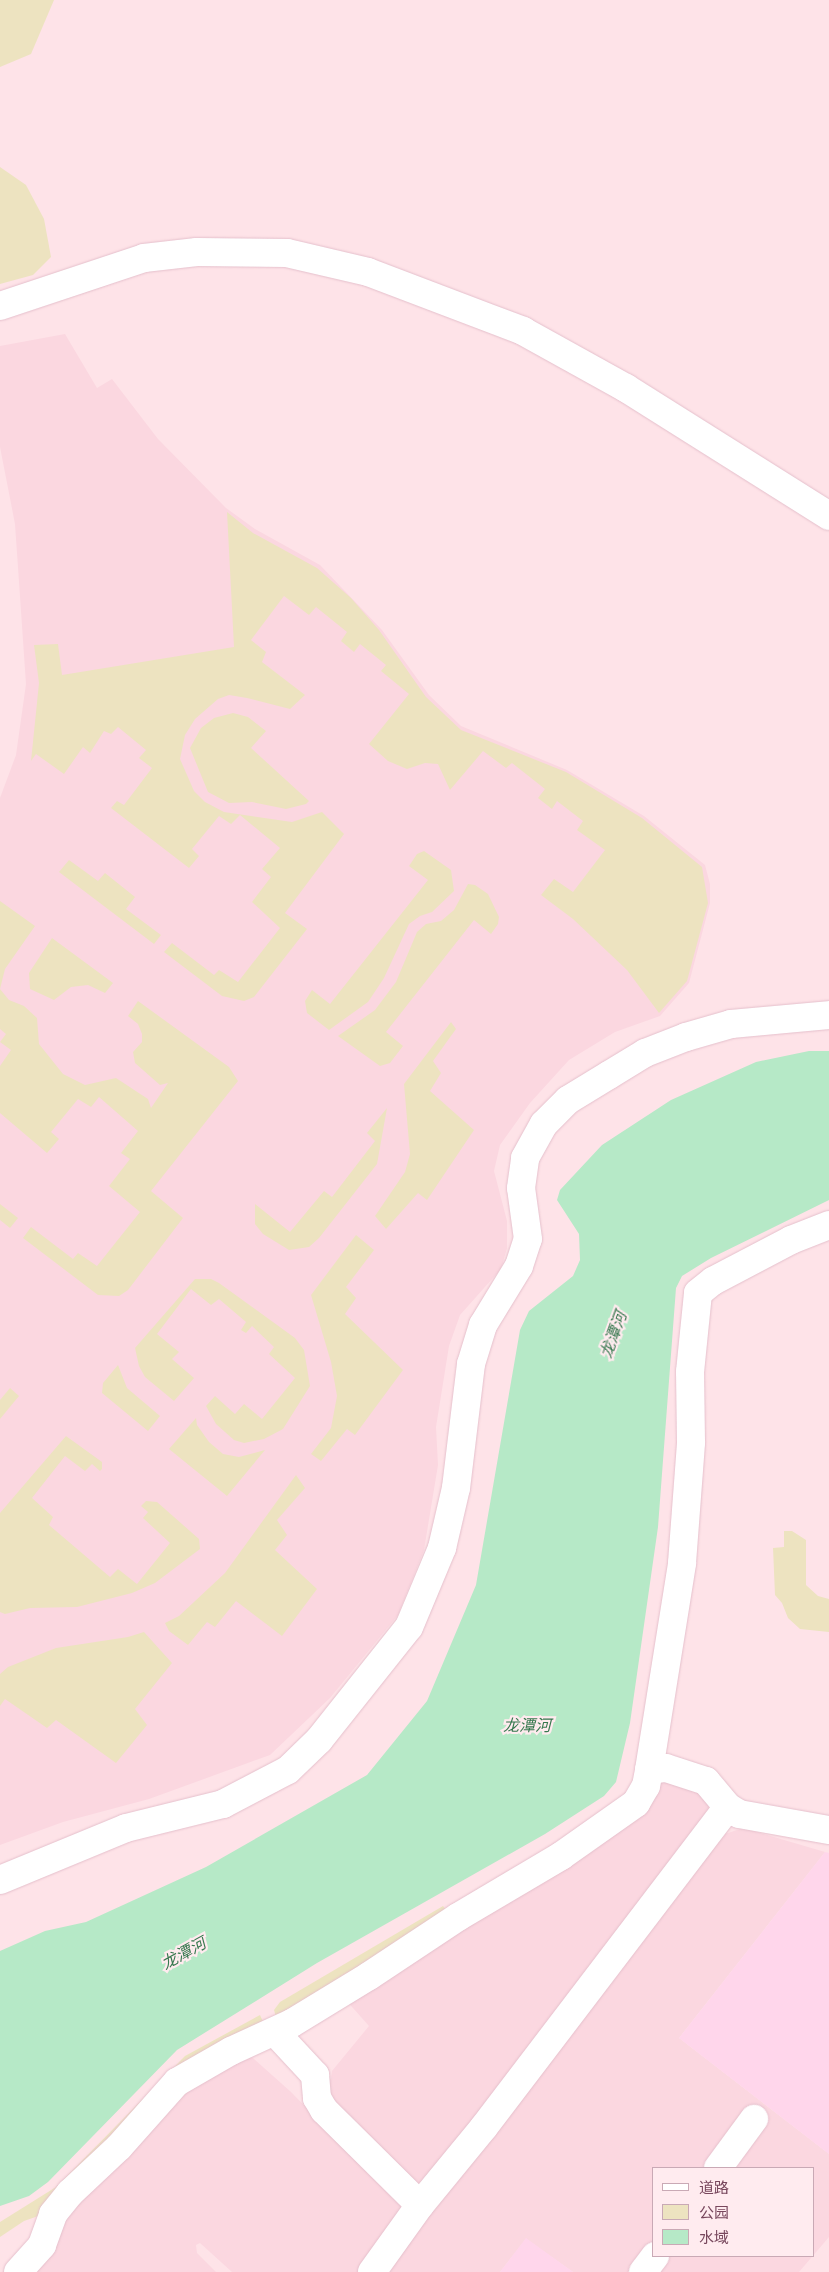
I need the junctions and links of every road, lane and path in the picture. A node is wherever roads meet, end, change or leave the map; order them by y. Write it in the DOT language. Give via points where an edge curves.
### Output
graph roads {
  1 [pos="0,306"];
  2 [pos="829,516"];
  3 [pos="829,1015"];
  4 [pos="829,1225"];
  5 [pos="649,1770"];
  6 [pos="728,1807"];
  7 [pos="829,1830"];
  8 [pos="0,1880"];
  9 [pos="275,2032"];
  10 [pos="754,2119"];
  11 [pos="719,2167"];
  12 [pos="420,2205"];
  13 [pos="654,2257"];
  14 [pos="18,2272"];
  15 [pos="372,2272"];
  16 [pos="643,2272"];
  1 -- 2 [label="street" via="144,258 197,252 287,253 368,272 523,331 626,388"];
  3 -- 8 [label="street" via="731,1024 678,1040 645,1053 568,1100 544,1124 525,1158 521,1188 528,1239 519,1266 483,1325 470,1364 456,1488 442,1548 409,1627 319,1740 288,1770 223,1804 126,1828"];
  4 -- 5 [label="street" via="791,1240 698,1292 690,1372 687,1518 676,1609"];
  5 -- 6 [label="street" via="666,1768 706,1781"];
  5 -- 9 [label="street" via="646,1786 636,1804 592,1836"];
  6 -- 7 [label="street" via="740,1814"];
  6 -- 12 [label="street" via="484,2127"];
  9 -- 12 [label="street" via="315,2075 317,2098 324,2110"];
  9 -- 14 [label="street" via="231,2050 177,2082 119,2147 70,2193 53,2214 42,2245"];
  10 -- 11 [label="street"];
  12 -- 15 [label="street"];
  13 -- 16 [label="street"];
}
